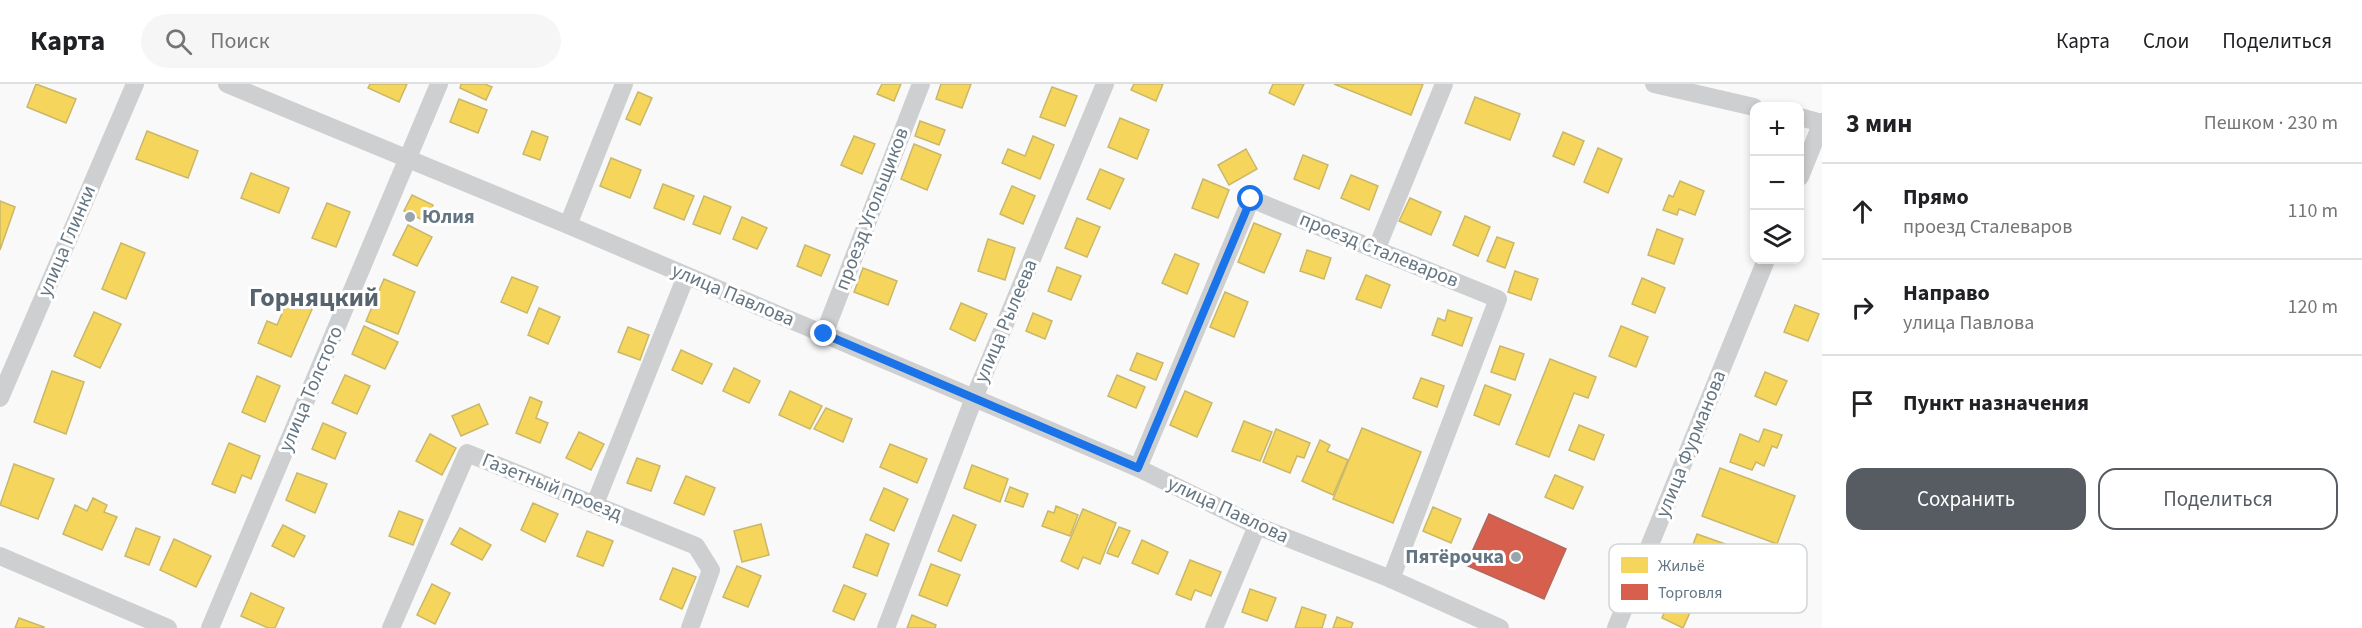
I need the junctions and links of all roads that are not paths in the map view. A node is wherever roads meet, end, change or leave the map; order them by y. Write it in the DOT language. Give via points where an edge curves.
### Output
graph roads {
  1 [pos="135,84"];
  2 [pos="227,84"];
  3 [pos="439,84"];
  4 [pos="624,84"];
  5 [pos="921,84"];
  6 [pos="1105,84"];
  7 [pos="1444,84"];
  8 [pos="1654,84"];
  9 [pos="1750,106"];
  10 [pos="1804,118"];
  11 [pos="1822,122"];
  12 [pos="408,160"];
  13 [pos="1804,167"];
  14 [pos="568,225"];
  15 [pos="1376,250"];
  16 [pos="1764,264"];
  17 [pos="686,276"];
  18 [pos="824,334"];
  19 [pos="0,398"];
  20 [pos="974,398"];
  21 [pos="1138,468"];
  22 [pos="595,504"];
  23 [pos="1257,526"];
  24 [pos="1650,544"];
  25 [pos="0,556"];
  26 [pos="1391,579"];
  27 [pos="1622,613"];
  28 [pos="168,628"];
  29 [pos="210,628"];
  30 [pos="391,628"];
  31 [pos="690,628"];
  32 [pos="886,628"];
  33 [pos="1215,628"];
  34 [pos="1500,628"];
  35 [pos="1616,628"];
  1 -- 19 [label="street, улица Глинки"];
  2 -- 12 [label="street, улица Павлова"];
  3 -- 12 [label="street, улица Толстого"];
  4 -- 14 [label="street"];
  5 -- 18 [label="street, проезд Угольщиков"];
  6 -- 20 [label="street, улица Рылеева"];
  7 -- 15 [label="street"];
  8 -- 9 [label="street"];
  10 -- 11 [label="street"];
  11 -- 13 [label="street"];
  12 -- 14 [label="street, улица Павлова"];
  12 -- 29 [label="street, улица Толстого"];
  14 -- 17 [label="street, улица Павлова"];
  15 -- 21 [label="street, проезд Сталеваров" via="1251,199"];
  15 -- 26 [label="street, проезд Сталеваров" via="1498,298"];
  16 -- 24 [label="street, улица Фурманова"];
  17 -- 18 [label="street, улица Павлова"];
  17 -- 22 [label="street"];
  18 -- 20 [label="street, улица Павлова"];
  20 -- 21 [label="street, улица Павлова"];
  20 -- 32 [label="street, улица Рылеева"];
  21 -- 23 [label="street, улица Павлова"];
  22 -- 30 [label="street, Газетный проезд" via="467,453"];
  22 -- 31 [label="street, Газетный проезд" via="696,546 711,570"];
  23 -- 26 [label="street, улица Павлова"];
  23 -- 33 [label="street"];
  25 -- 28 [label="street"];
  26 -- 34 [label="street, улица Павлова"];
  27 -- 35 [label="street, улица Фурманова"];
}
